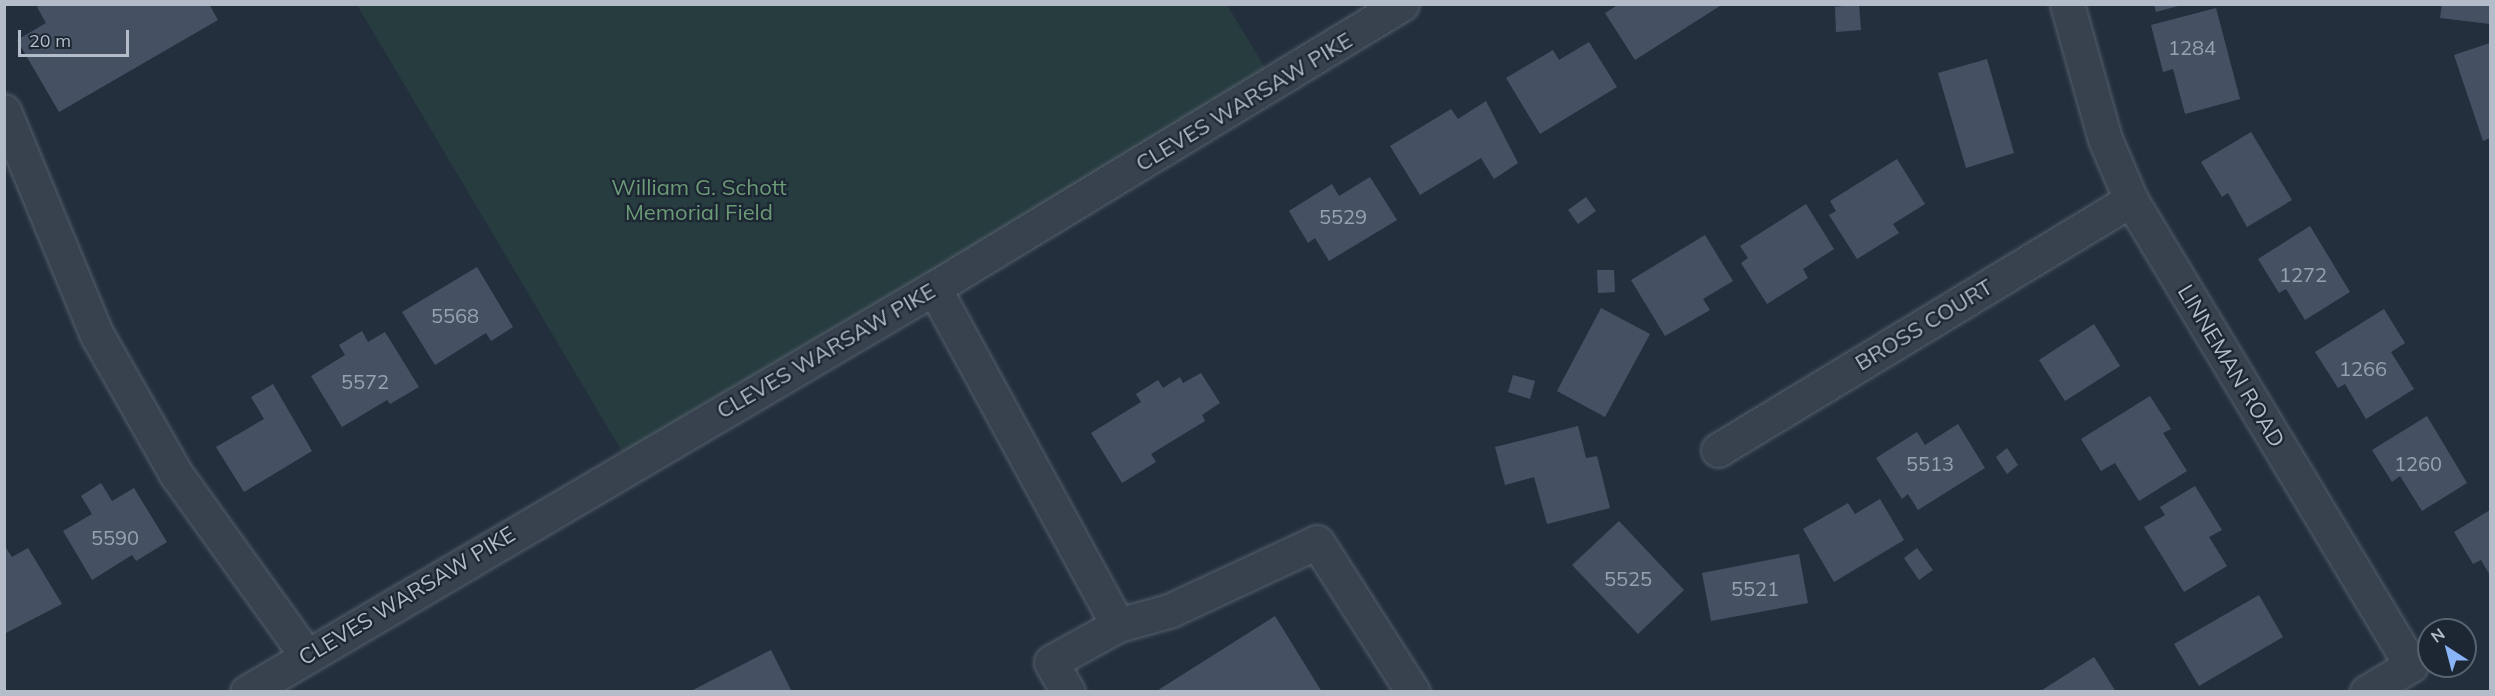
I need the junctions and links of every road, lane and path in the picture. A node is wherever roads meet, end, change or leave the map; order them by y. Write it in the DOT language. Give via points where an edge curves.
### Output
graph roads {
  1 [pos="1402,4"];
  2 [pos="2067,4"];
  3 [pos="4,111"];
  4 [pos="2131,201"];
  5 [pos="934,288"];
  6 [pos="1718,450"];
  7 [pos="1118,625"];
  8 [pos="306,655"];
  9 [pos="247,692"];
  10 [pos="1068,692"];
  11 [pos="1413,692"];
  12 [pos="2367,692"];
  1 -- 5 [label="street, CLEVES WARSAW PIKE"];
  2 -- 4 [label="street, LINNEMAN ROAD" via="2105,139"];
  3 -- 8 [label="street" via="97,335 176,474"];
  4 -- 6 [label="street, BROSS COURT"];
  4 -- 12 [label="street, LINNEMAN ROAD" via="2411,665"];
  5 -- 7 [label="street"];
  5 -- 8 [label="street, CLEVES WARSAW PIKE"];
  7 -- 10 [label="street" via="1051,662"];
  7 -- 11 [label="street" via="1169,611 1317,542"];
  8 -- 9 [label="street, CLEVES WARSAW PIKE"];
}
